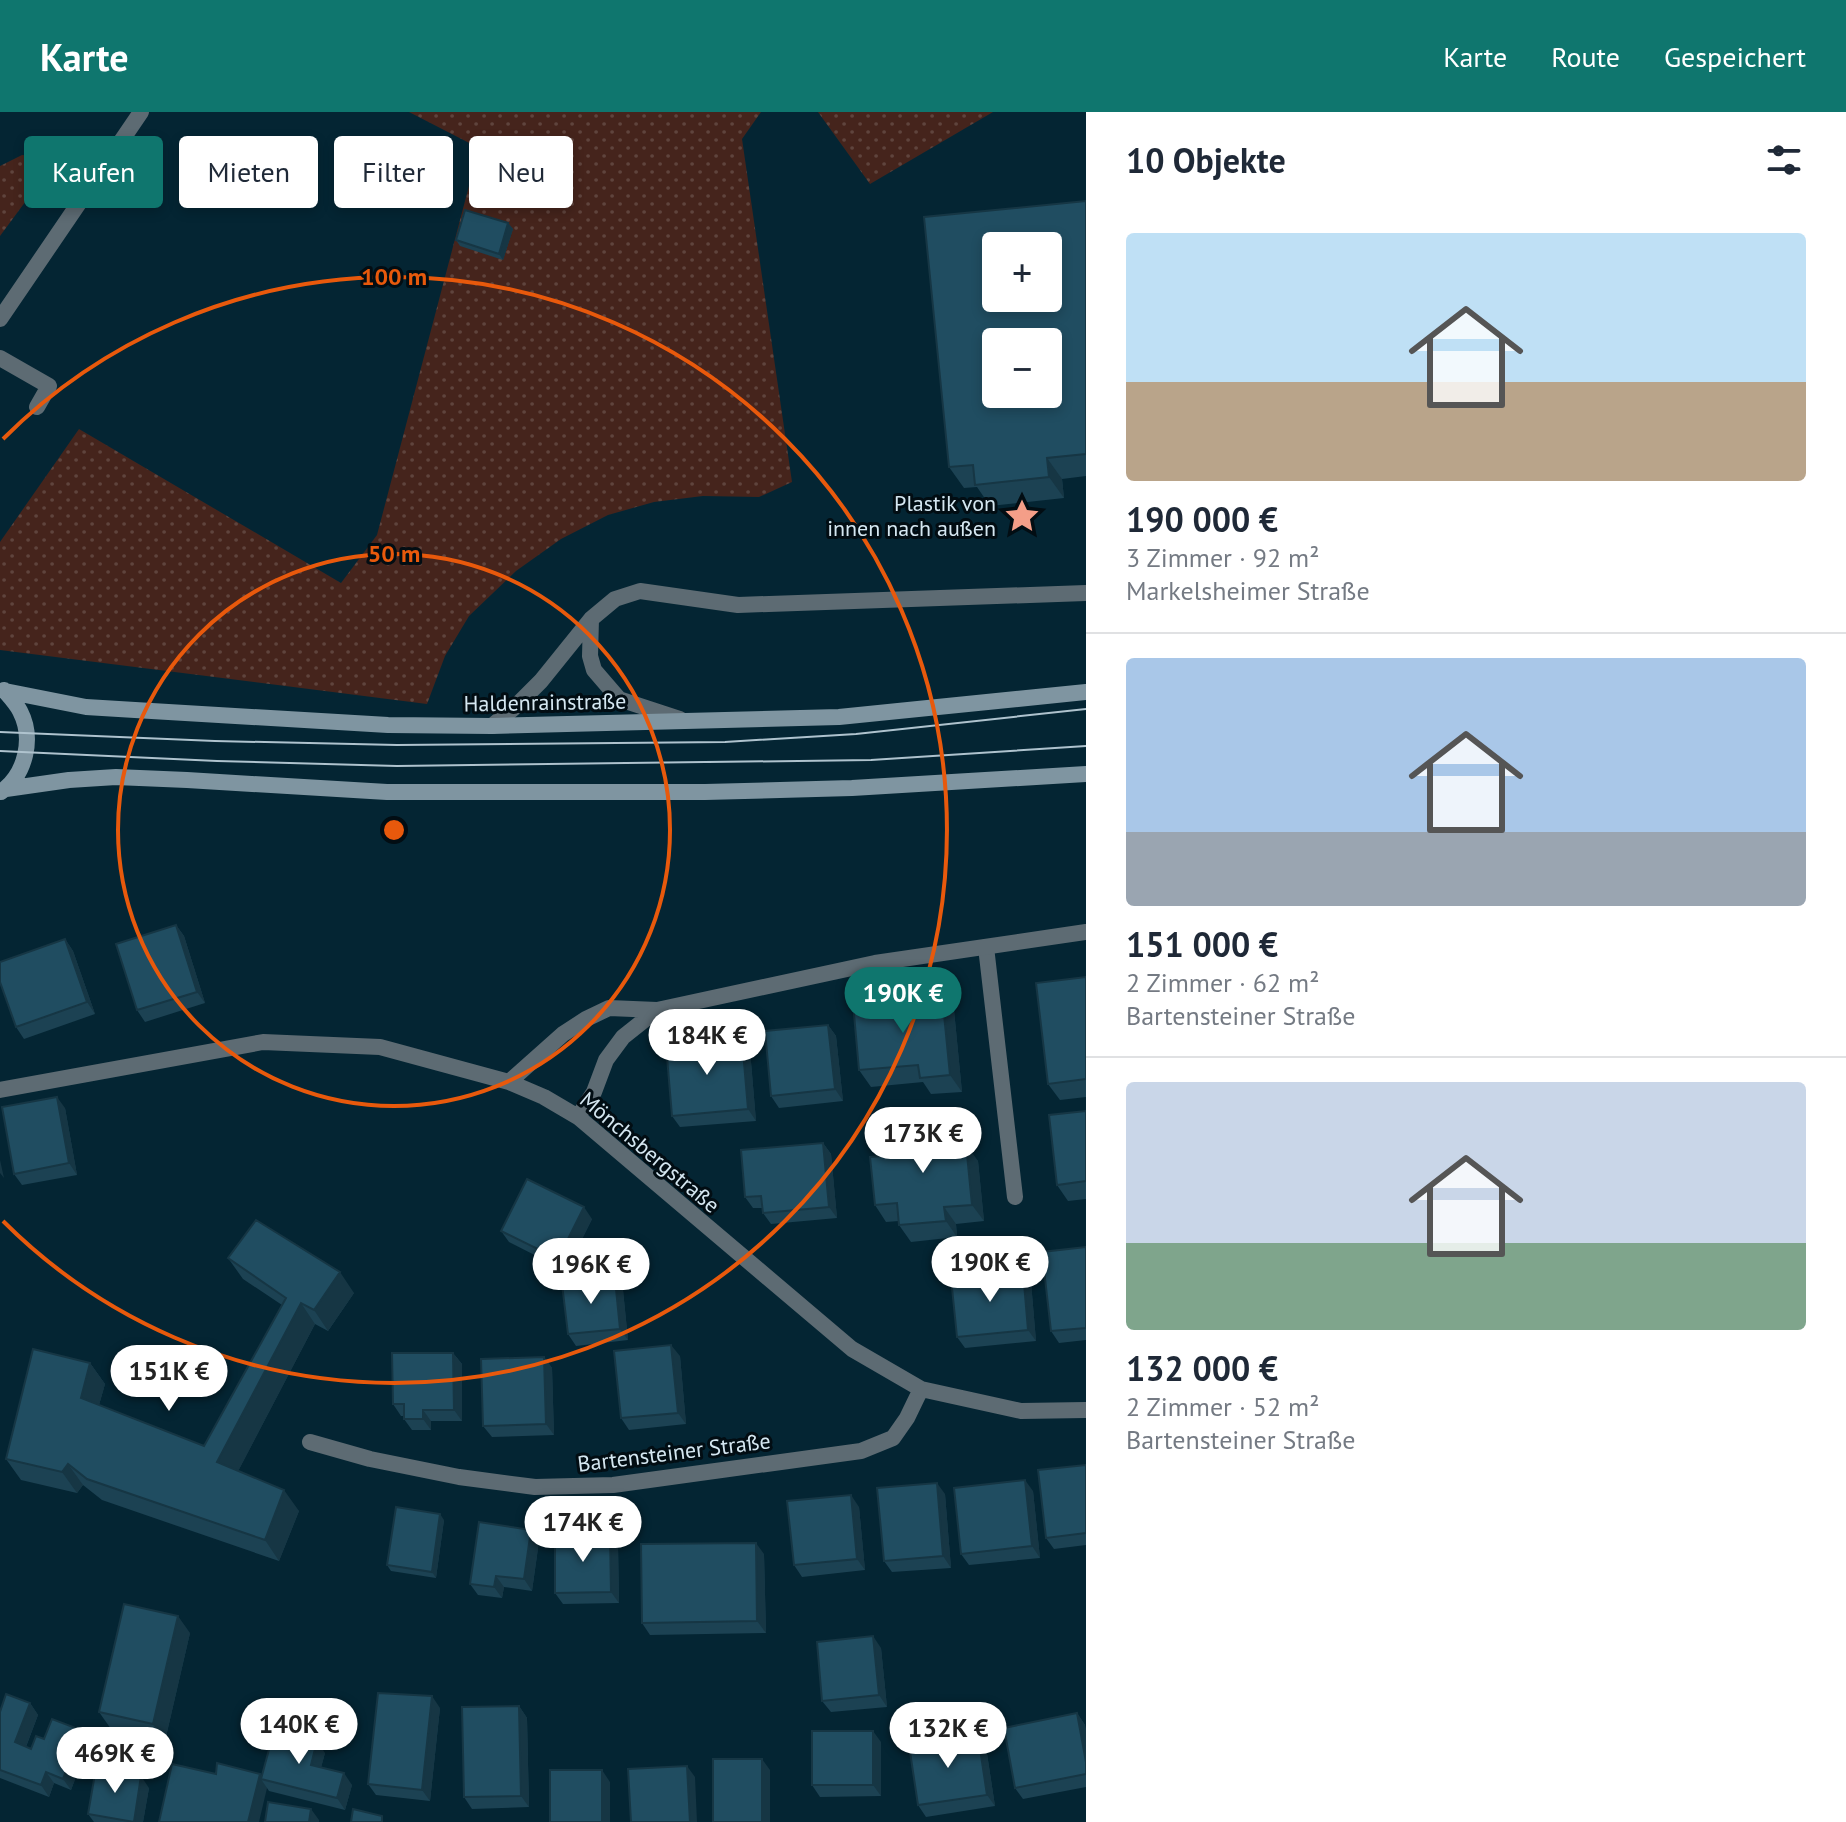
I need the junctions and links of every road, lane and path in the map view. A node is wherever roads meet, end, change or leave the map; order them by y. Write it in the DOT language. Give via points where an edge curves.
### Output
graph roads {
  1 [pos="141,112"];
  2 [pos="0,319"];
  3 [pos="0,358"];
  4 [pos="37,407"];
  5 [pos="1086,593"];
  6 [pos="591,619"];
  7 [pos="2,689"];
  8 [pos="1086,692"];
  9 [pos="686,721"];
  10 [pos="492,726"];
  11 [pos="1086,774"];
  12 [pos="3,791"];
  13 [pos="1086,932"];
  14 [pos="986,947"];
  15 [pos="657,1010"];
  16 [pos="509,1082"];
  17 [pos="0,1090"];
  18 [pos="578,1117"];
  19 [pos="1015,1197"];
  20 [pos="921,1389"];
  21 [pos="1086,1410"];
  22 [pos="310,1442"];
  1 -- 2 [label="street"];
  3 -- 4 [label="street" via="49,386"];
  5 -- 6 [label="street" via="738,605 640,591 615,599"];
  6 -- 9 [label="street" via="594,670 619,699"];
  6 -- 10 [label="street" via="541,681"];
  7 -- 10 [label="main road, Haldenrainstraße" via="86,707"];
  7 -- 12 [label="main road, Haldenrainstraße" via="20,710 27,733 19,773"];
  8 -- 9 [label="main road, Haldenrainstraße" via="839,717"];
  9 -- 10 [label="main road, Haldenrainstraße"];
  11 -- 12 [label="main road, Haldenrainstraße" via="705,792 387,792 116,777"];
  13 -- 14 [label="street"];
  14 -- 15 [label="street" via="875,963"];
  14 -- 19 [label="street"];
  15 -- 16 [label="street" via="609,1008 586,1019"];
  15 -- 18 [label="street" via="623,1037 606,1060"];
  16 -- 17 [label="street, Mönchsbergstraße" via="380,1047 263,1042"];
  16 -- 18 [label="street, Mönchsbergstraße"];
  18 -- 20 [label="street, Mönchsbergstraße" via="852,1349"];
  20 -- 21 [label="street, Mönchsbergstraße" via="1021,1411"];
  20 -- 22 [label="street, Bartensteiner Straße" via="893,1438 861,1451 613,1485 535,1487 459,1477"];
}
